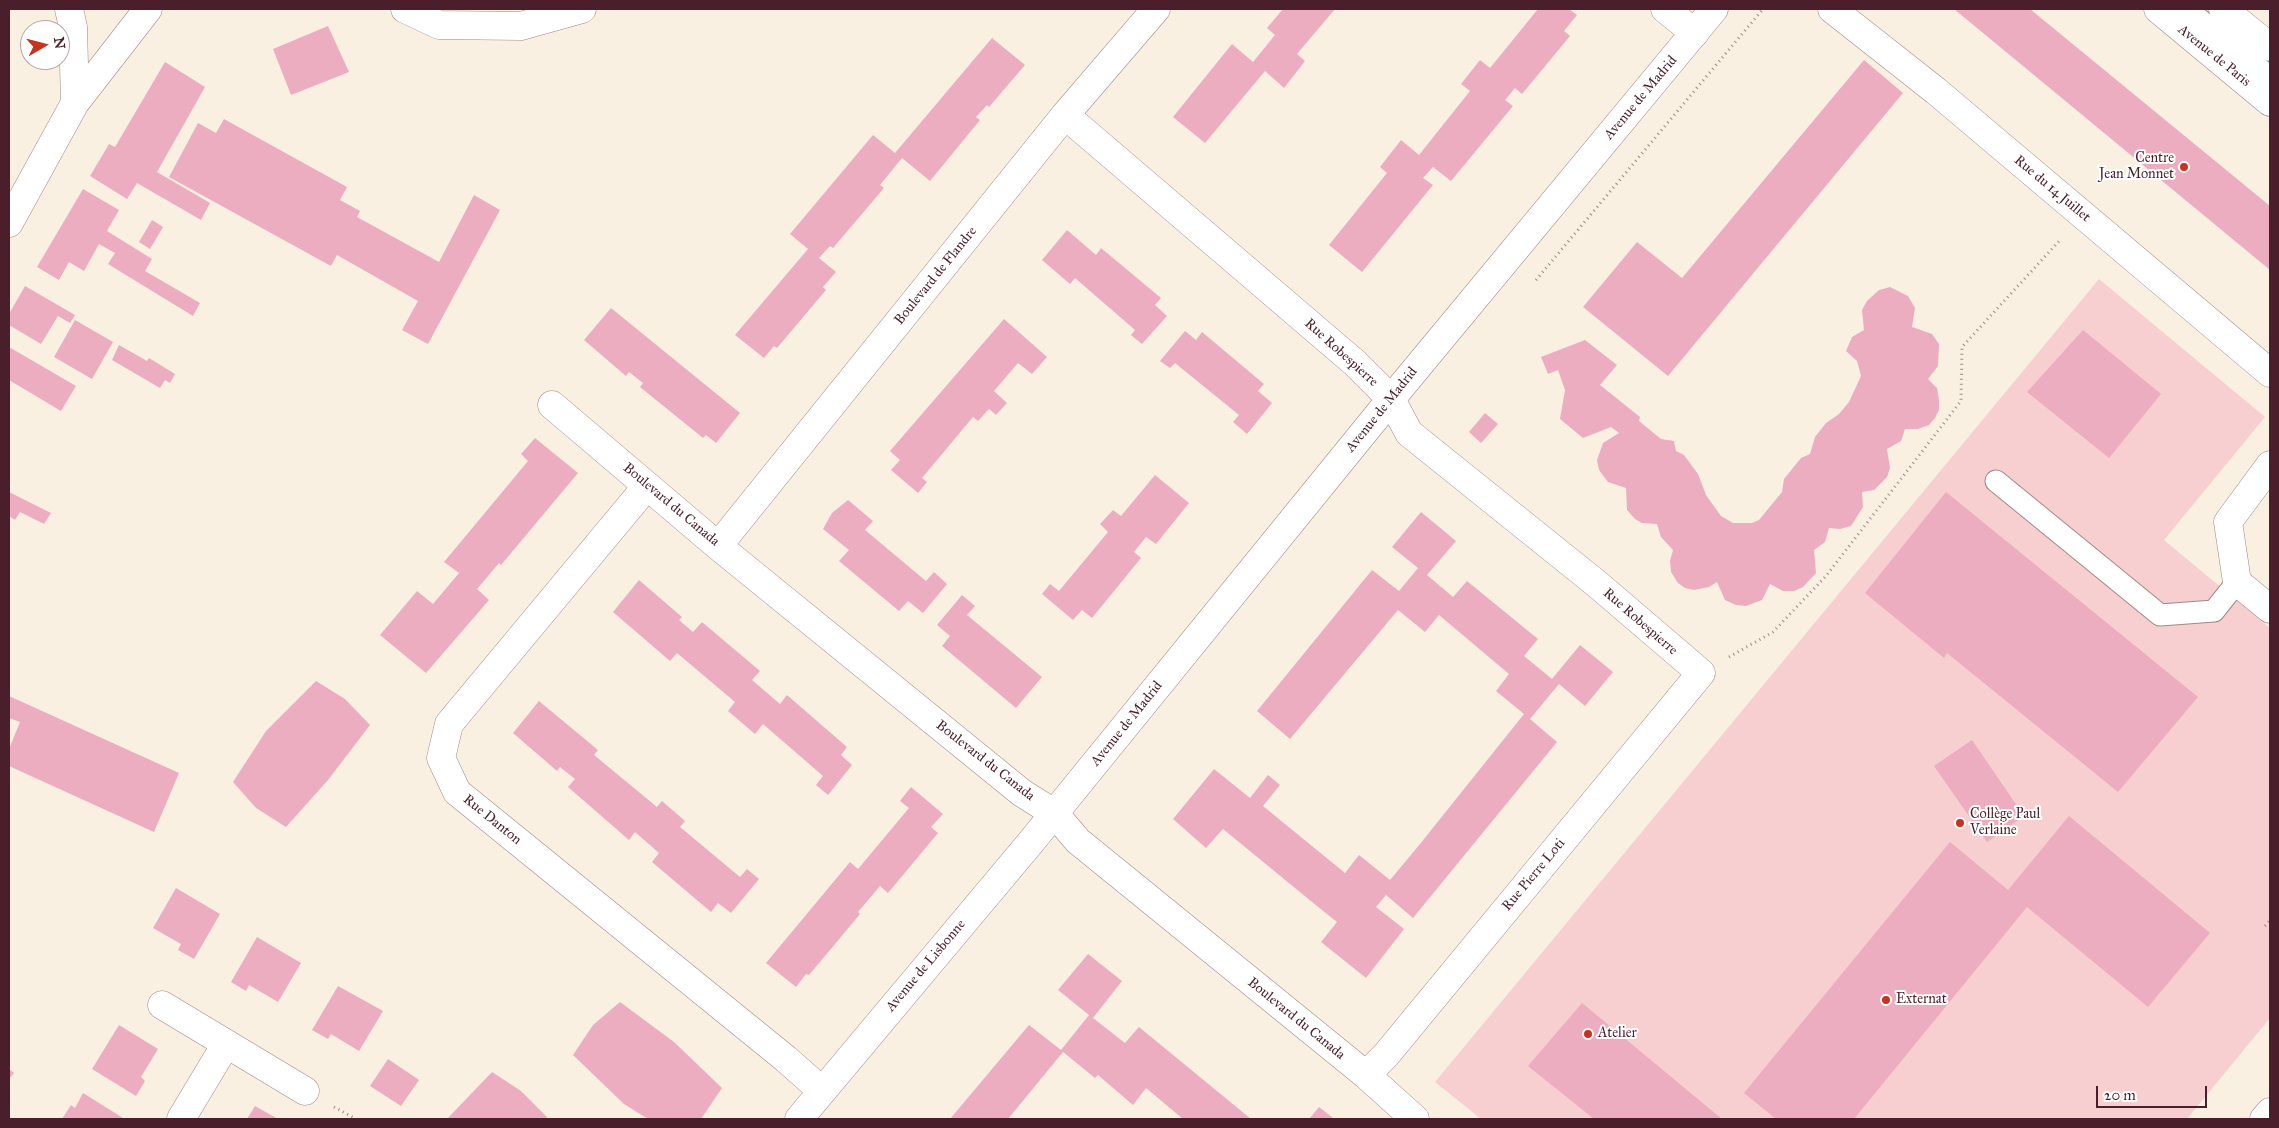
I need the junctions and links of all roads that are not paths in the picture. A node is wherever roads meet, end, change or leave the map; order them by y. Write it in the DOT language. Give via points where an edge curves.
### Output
graph roads {
  1 [pos="68,9"];
  2 [pos="148,9"];
  3 [pos="405,9"];
  4 [pos="582,9"];
  5 [pos="1156,9"];
  6 [pos="1665,9"];
  7 [pos="1714,9"];
  8 [pos="1832,9"];
  9 [pos="2158,9"];
  10 [pos="2187,9"];
  11 [pos="2223,9"];
  12 [pos="1695,33"];
  13 [pos="2270,47"];
  14 [pos="2270,77"];
  15 [pos="2270,102"];
  16 [pos="74,103"];
  17 [pos="1065,115"];
  18 [pos="9,223"];
  19 [pos="2270,373"];
  20 [pos="1391,398"];
  21 [pos="552,405"];
  22 [pos="2270,465"];
  23 [pos="1996,482"];
  24 [pos="647,486"];
  25 [pos="718,546"];
  26 [pos="2236,582"];
  27 [pos="2270,609"];
  28 [pos="1701,673"];
  29 [pos="1054,814"];
  30 [pos="162,1005"];
  31 [pos="226,1044"];
  32 [pos="1366,1075"];
  33 [pos="822,1091"];
  34 [pos="305,1092"];
  35 [pos="2270,1112"];
  36 [pos="181,1119"];
  37 [pos="799,1119"];
  38 [pos="1415,1119"];
  39 [pos="2264,1119"];
  1 -- 16 [label="street" via="72,27"];
  2 -- 16 [label="street"];
  3 -- 4 [label="street" via="439,25 521,26"];
  5 -- 17 [label="street, Boulevard de Flandre"];
  6 -- 12 [label="street"];
  7 -- 12 [label="street, Avenue de Madrid"];
  8 -- 19 [label="street, Rue du 14 Juillet" via="1936,91"];
  9 -- 15 [label="street, Avenue de Paris"];
  10 -- 14 [label="lane"];
  11 -- 13 [label="street"];
  12 -- 20 [label="street, Avenue de Madrid"];
  16 -- 18 [label="street"];
  17 -- 20 [label="street, Rue Robespierre" via="1355,363"];
  17 -- 25 [label="street, Boulevard de Flandre"];
  20 -- 28 [label="street, Rue Robespierre" via="1408,433 1597,584"];
  20 -- 29 [label="street, Avenue de Madrid"];
  21 -- 24 [label="street, Boulevard du Canada"];
  22 -- 26 [label="street" via="2228,522"];
  23 -- 26 [label="lane" via="2160,615 2214,611"];
  24 -- 25 [label="street, Boulevard du Canada"];
  24 -- 33 [label="street, Rue Danton" via="449,724 441,758 457,792"];
  25 -- 29 [label="street, Boulevard du Canada" via="1022,793"];
  26 -- 27 [label="street"];
  28 -- 32 [label="street, Rue Pierre Loti" via="1392,1048"];
  29 -- 32 [label="street, Boulevard du Canada" via="1078,841"];
  29 -- 33 [label="street, Avenue de Lisbonne"];
  30 -- 31 [label="street"];
  31 -- 34 [label="street"];
  31 -- 36 [label="street"];
  32 -- 38 [label="street, Boulevard du Canada"];
  33 -- 37 [label="street, Avenue de Lisbonne"];
  35 -- 39 [label="street"];
}
